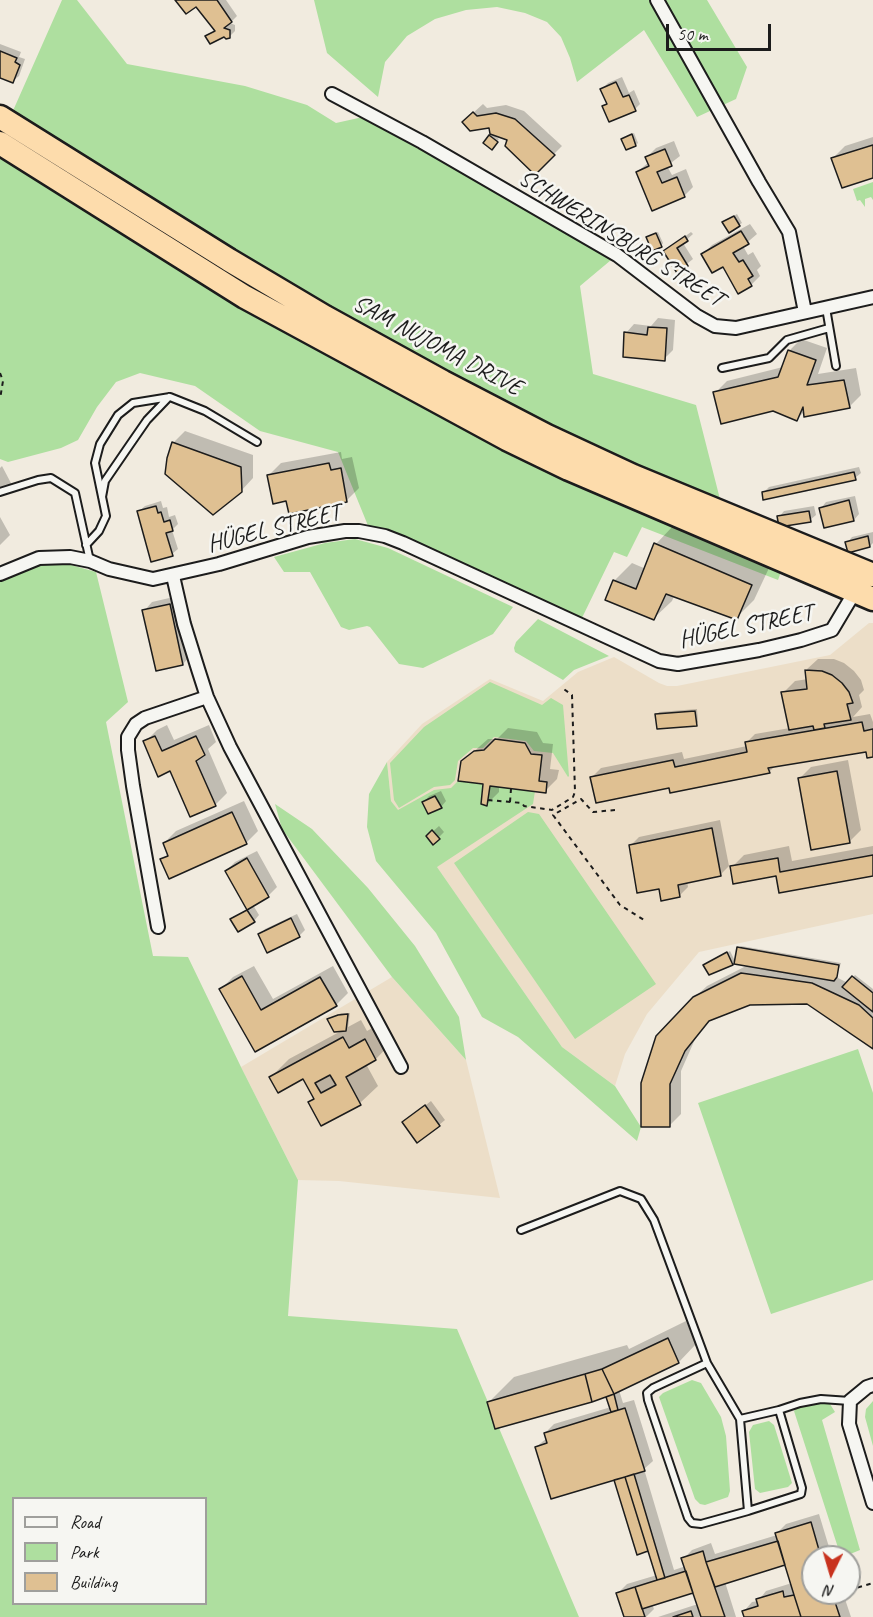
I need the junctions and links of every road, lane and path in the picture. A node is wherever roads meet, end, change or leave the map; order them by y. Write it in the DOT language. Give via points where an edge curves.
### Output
graph roads {
  1 [pos="657,0"];
  2 [pos="332,94"];
  3 [pos="0,117"];
  4 [pos="0,143"];
  5 [pos="873,297"];
  6 [pos="826,307"];
  7 [pos="806,312"];
  8 [pos="829,328"];
  9 [pos="836,366"];
  10 [pos="722,368"];
  11 [pos="0,373"];
  12 [pos="2,381"];
  13 [pos="170,397"];
  14 [pos="0,399"];
  15 [pos="257,442"];
  16 [pos="0,492"];
  17 [pos="101,499"];
  18 [pos="86,545"];
  19 [pos="90,561"];
  20 [pos="0,574"];
  21 [pos="173,576"];
  22 [pos="866,585"];
  23 [pos="561,687"];
  24 [pos="207,696"];
  25 [pos="512,789"];
  26 [pos="488,800"];
  27 [pos="510,802"];
  28 [pos="615,810"];
  29 [pos="644,920"];
  30 [pos="158,927"];
  31 [pos="400,1067"];
  32 [pos="521,1230"];
  33 [pos="707,1363"];
  34 [pos="873,1385"];
  35 [pos="850,1401"];
  36 [pos="778,1410"];
  37 [pos="740,1419"];
  38 [pos="873,1503"];
  39 [pos="748,1511"];
  1 -- 7 [label="street" via="789,232"];
  2 -- 7 [label="street, SCHWERINSBURG STREET" via="617,255 715,326 735,327"];
  3 -- 22 [label="highway, SAM NUJOMA DRIVE" via="258,277 443,382 547,436"];
  4 -- 22 [label="highway, SAM NUJOMA DRIVE" via="246,297 507,439 569,469"];
  5 -- 6 [label="street, SCHWERINSBURG STREET"];
  6 -- 7 [label="street, SCHWERINSBURG STREET"];
  6 -- 8 [label="lane"];
  8 -- 9 [label="lane"];
  8 -- 10 [label="lane" via="787,340 769,358"];
  11 -- 12 [label="path"];
  12 -- 14 [label="path"];
  13 -- 15 [label="lane" via="205,411"];
  13 -- 17 [label="lane" via="147,420 105,481"];
  13 -- 17 [label="lane" via="133,402 118,415 100,444 95,463"];
  16 -- 18 [label="lane" via="51,478 75,493"];
  17 -- 18 [label="lane" via="106,516"];
  18 -- 19 [label="lane"];
  19 -- 20 [label="street, HÜGEL STREET" via="39,558"];
  19 -- 21 [label="street, HÜGEL STREET" via="153,579"];
  21 -- 22 [label="street, HÜGEL STREET" via="308,537 345,531 370,533 403,543 659,661 678,664 759,650 832,630"];
  21 -- 24 [label="street"];
  23 -- 27 [label="path" via="572,695 573,797 552,810"];
  24 -- 30 [label="street" via="145,718 130,730 128,737"];
  24 -- 31 [label="street" via="230,747"];
  25 -- 27 [label="path"];
  26 -- 27 [label="path"];
  28 -- 29 [label="path" via="593,812 581,799 553,816 620,905"];
  32 -- 33 [label="lane" via="620,1191 641,1199 654,1220"];
  33 -- 37 [label="lane"];
  33 -- 39 [label="lane" via="653,1388 647,1393 648,1400 692,1523"];
  34 -- 35 [label="street"];
  35 -- 36 [label="lane" via="821,1399"];
  35 -- 38 [label="street" via="849,1424"];
  36 -- 37 [label="lane"];
  36 -- 39 [label="lane" via="801,1494"];
  37 -- 39 [label="lane"];
}
